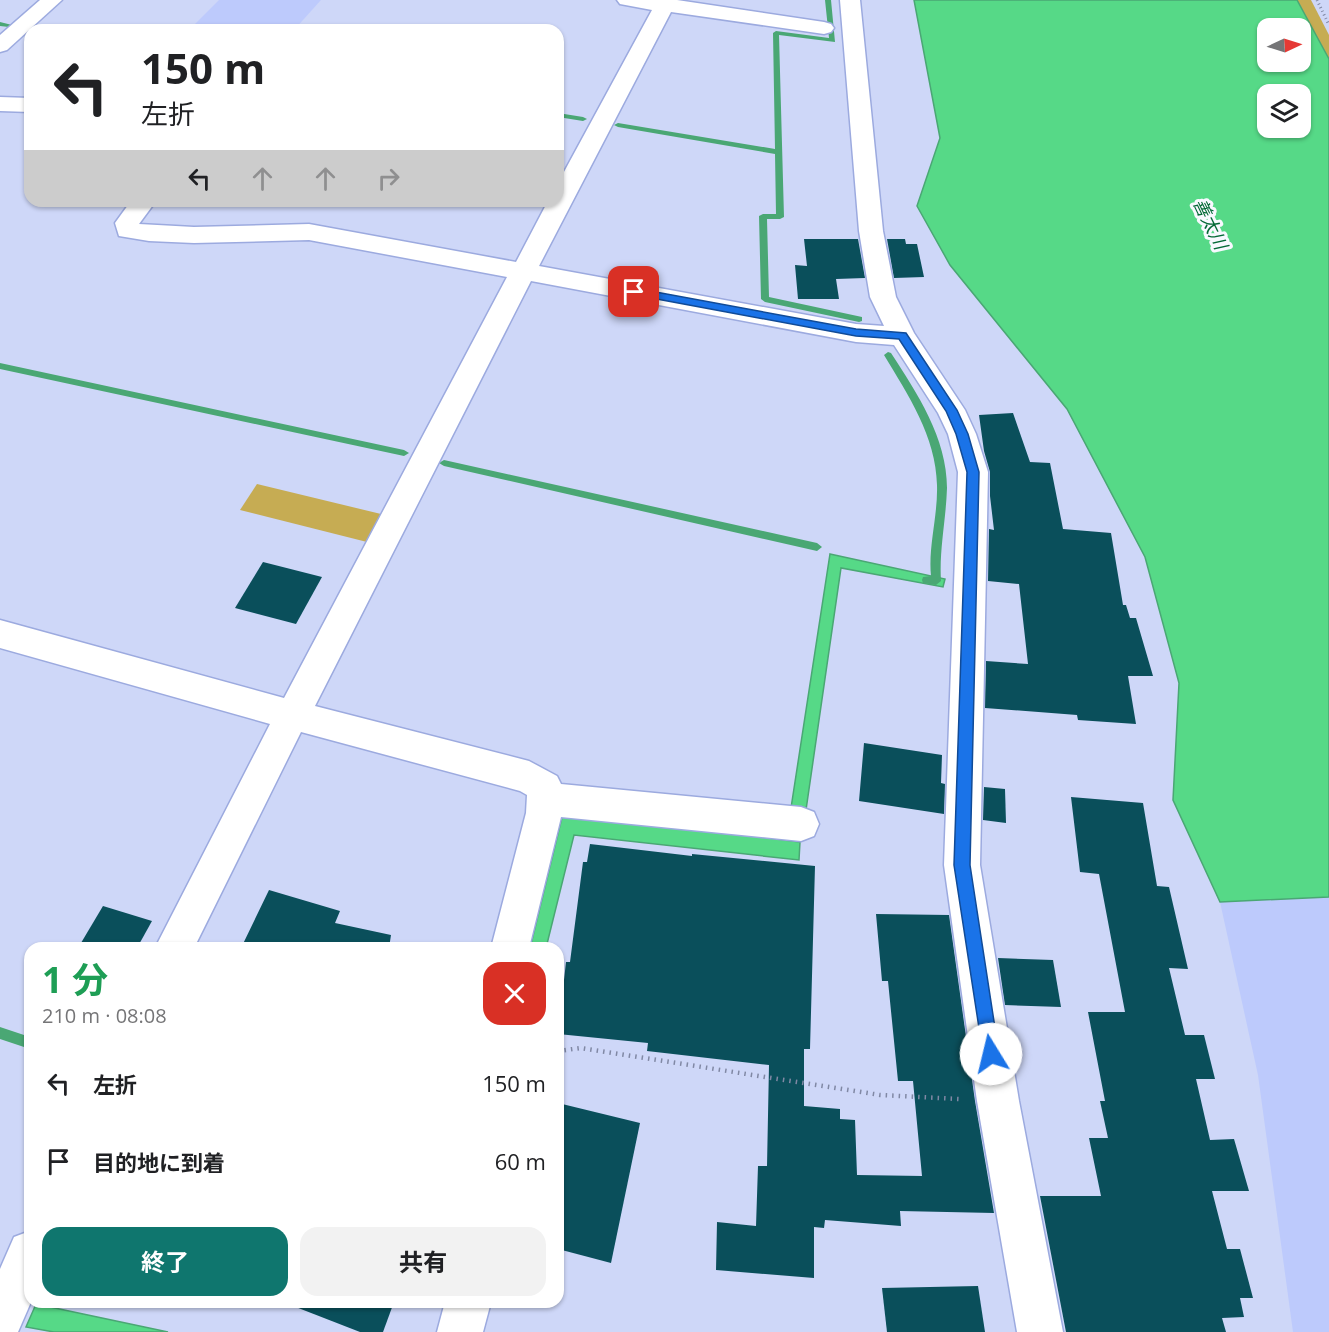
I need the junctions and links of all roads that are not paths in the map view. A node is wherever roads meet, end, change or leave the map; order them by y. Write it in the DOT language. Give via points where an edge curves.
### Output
graph roads {
  1 [pos="52,0"];
  2 [pos="627,0"];
  3 [pos="850,0"];
  4 [pos="665,3"];
  5 [pos="25,24"];
  6 [pos="24,25"];
  7 [pos="824,28"];
  8 [pos="0,46"];
  9 [pos="0,104"];
  10 [pos="24,105"];
  11 [pos="564,193"];
  12 [pos="139,207"];
  13 [pos="557,207"];
  14 [pos="522,272"];
  15 [pos="902,336"];
  16 [pos="0,634"];
  17 [pos="292,715"];
  18 [pos="544,799"];
  19 [pos="801,824"];
  20 [pos="177,942"];
  21 [pos="512,942"];
  22 [pos="24,1266"];
  23 [pos="466,1308"];
  24 [pos="0,1320"];
  25 [pos="460,1332"];
  26 [pos="1040,1332"];
  1 -- 5 [label="street"];
  2 -- 4 [label="street"];
  3 -- 15 [label="street" via="871,231 883,297"];
  4 -- 7 [label="street"];
  4 -- 11 [label="street"];
  6 -- 8 [label="street"];
  9 -- 10 [label="street"];
  12 -- 14 [label="street" via="127,223 128,230 217,234 309,232"];
  13 -- 14 [label="street"];
  14 -- 15 [label="street" via="856,333"];
  14 -- 17 [label="street"];
  15 -- 26 [label="street" via="951,410 973,472 962,865 998,1101"];
  16 -- 17 [label="street"];
  17 -- 18 [label="street" via="529,777 546,787"];
  17 -- 20 [label="street"];
  18 -- 19 [label="street"];
  18 -- 21 [label="street" via="544,813"];
  22 -- 24 [label="street"];
  23 -- 25 [label="street"];
}
